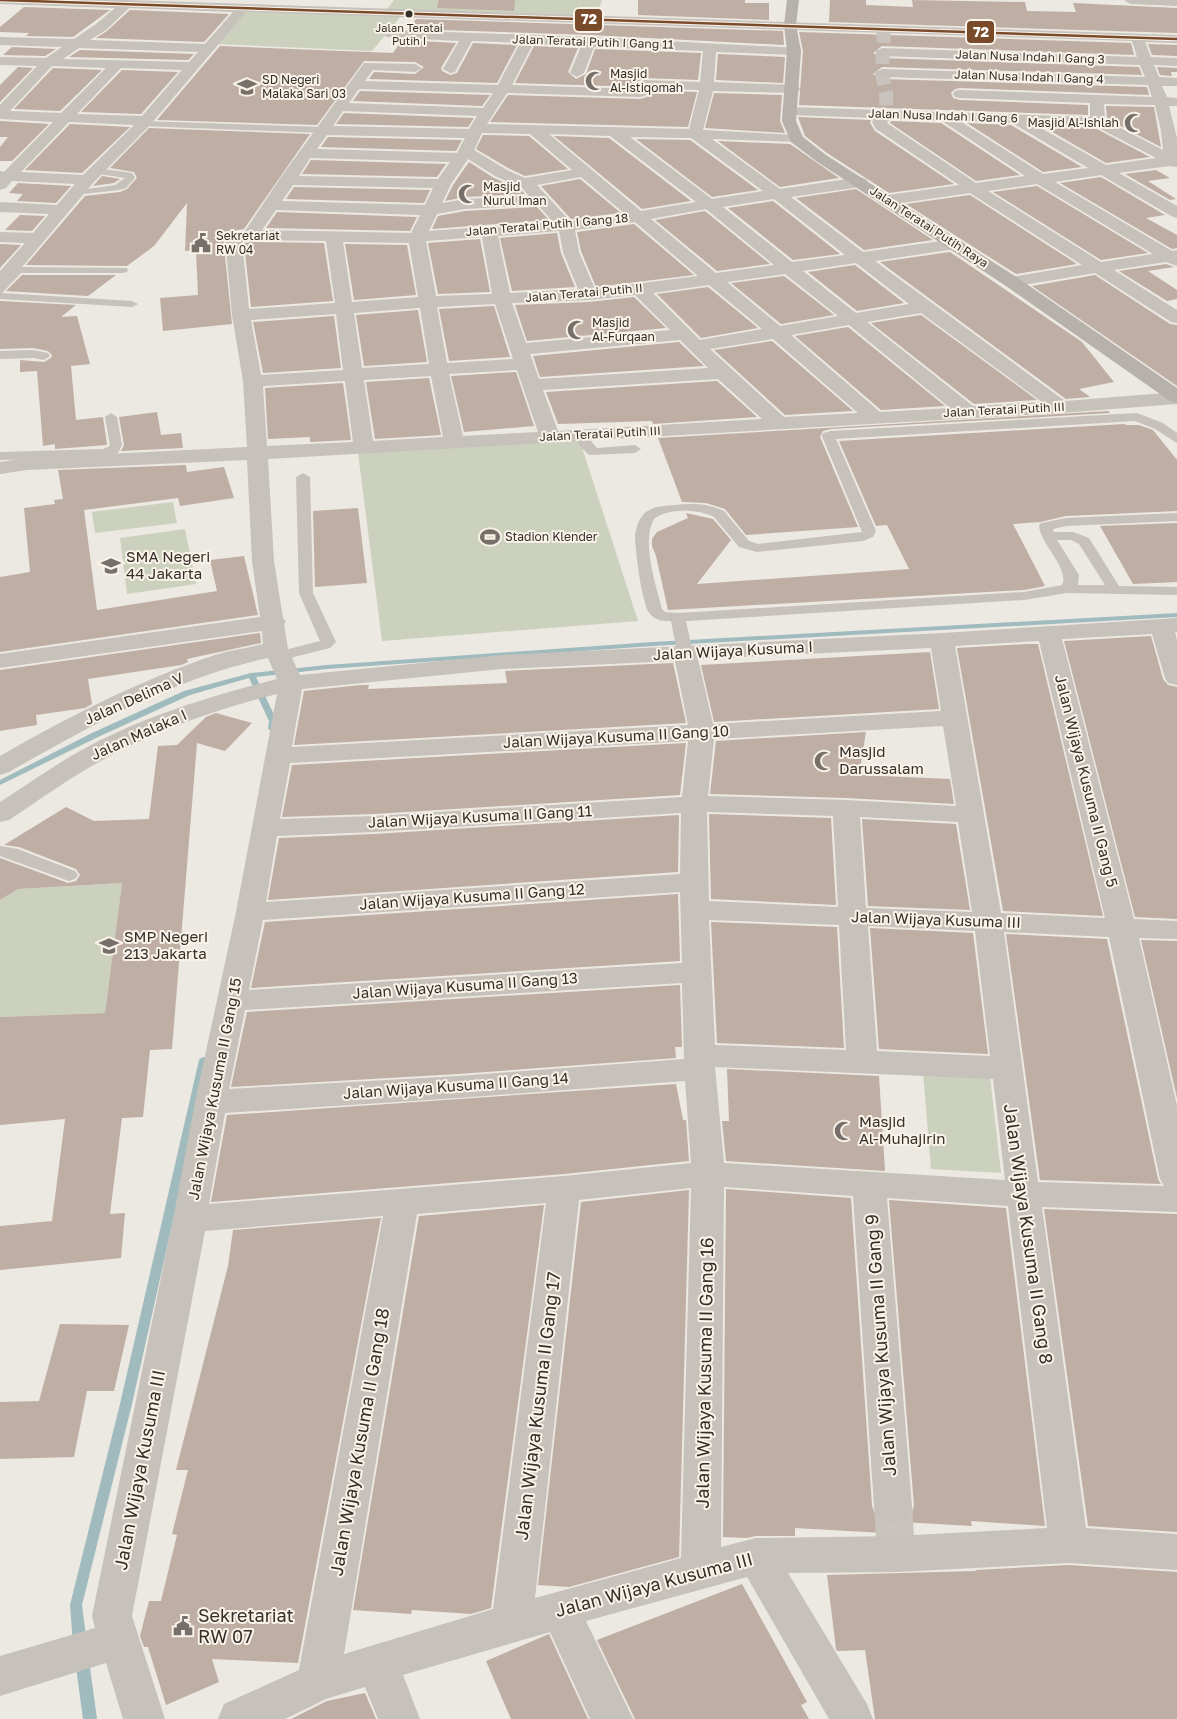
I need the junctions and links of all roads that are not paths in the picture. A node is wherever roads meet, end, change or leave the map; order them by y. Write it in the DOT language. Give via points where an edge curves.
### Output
graph roads {
  1 [pos="0,0"];
  2 [pos="394,0"];
  3 [pos="793,0"];
  4 [pos="1132,0"];
  5 [pos="55,2"];
  6 [pos="1177,2"];
  7 [pos="126,4"];
  8 [pos="243,8"];
  9 [pos="44,12"];
  10 [pos="385,12"];
  11 [pos="408,13"];
  12 [pos="790,25"];
  13 [pos="101,27"];
  14 [pos="121,27"];
  15 [pos="1141,29"];
  16 [pos="24,30"];
  17 [pos="210,30"];
  18 [pos="224,31"];
  19 [pos="468,37"];
  20 [pos="1177,38"];
  21 [pos="529,39"];
  22 [pos="590,42"];
  23 [pos="75,43"];
  24 [pos="710,47"];
  25 [pos="209,48"];
  26 [pos="2,49"];
  27 [pos="379,50"];
  28 [pos="794,51"];
  29 [pos="882,52"];
  30 [pos="1146,61"];
  31 [pos="49,62"];
  32 [pos="1177,62"];
  33 [pos="117,64"];
  34 [pos="192,66"];
  35 [pos="450,69"];
  36 [pos="468,70"];
  37 [pos="495,70"];
  38 [pos="513,71"];
  39 [pos="531,72"];
  40 [pos="559,72"];
  41 [pos="577,73"];
  42 [pos="596,73"];
  43 [pos="882,73"];
  44 [pos="641,81"];
  45 [pos="1153,81"];
  46 [pos="1177,82"];
  47 [pos="355,85"];
  48 [pos="706,86"];
  49 [pos="503,88"];
  50 [pos="793,89"];
  51 [pos="573,90"];
  52 [pos="943,94"];
  53 [pos="1096,99"];
  54 [pos="1160,101"];
  55 [pos="1177,102"];
  56 [pos="338,107"];
  57 [pos="789,111"];
  58 [pos="486,112"];
  59 [pos="0,114"];
  60 [pos="887,114"];
  61 [pos="949,116"];
  62 [pos="64,117"];
  63 [pos="1014,119"];
  64 [pos="1098,122"];
  65 [pos="144,123"];
  66 [pos="1172,125"];
  67 [pos="533,129"];
  68 [pos="323,130"];
  69 [pos="549,130"];
  70 [pos="475,131"];
  71 [pos="614,132"];
  72 [pos="630,132"];
  73 [pos="695,134"];
  74 [pos="796,139"];
  75 [pos="306,153"];
  76 [pos="463,154"];
  77 [pos="1174,155"];
  78 [pos="1104,171"];
  79 [pos="585,172"];
  80 [pos="91,176"];
  81 [pos="3,179"];
  82 [pos="1040,179"];
  83 [pos="287,180"];
  84 [pos="860,182"];
  85 [pos="524,183"];
  86 [pos="443,184"];
  87 [pos="973,188"];
  88 [pos="77,193"];
  89 [pos="777,194"];
  90 [pos="542,200"];
  91 [pos="888,200"];
  92 [pos="709,204"];
  93 [pos="271,205"];
  94 [pos="0,207"];
  95 [pos="63,210"];
  96 [pos="430,210"];
  97 [pos="1177,213"];
  98 [pos="637,217"];
  99 [pos="566,226"];
  100 [pos="489,231"];
  101 [pos="251,235"];
  102 [pos="334,236"];
  103 [pos="0,237"];
  104 [pos="39,238"];
  105 [pos="417,238"];
  106 [pos="955,244"];
  107 [pos="1175,258"];
  108 [pos="860,259"];
  109 [pos="1099,268"];
  110 [pos="789,269"];
  111 [pos="123,270"];
  112 [pos="4,274"];
  113 [pos="710,278"];
  114 [pos="1012,282"];
  115 [pos="0,290"];
  116 [pos="640,290"];
  117 [pos="588,295"];
  118 [pos="0,296"];
  119 [pos="502,299"];
  120 [pos="428,302"];
  121 [pos="132,304"];
  122 [pos="345,307"];
  123 [pos="924,307"];
  124 [pos="241,315"];
  125 [pos="1177,318"];
  126 [pos="851,319"];
  127 [pos="776,332"];
  128 [pos="691,340"];
  129 [pos="0,354"];
  130 [pos="44,356"];
  131 [pos="522,357"];
  132 [pos="440,370"];
  133 [pos="723,373"];
  134 [pos="355,375"];
  135 [pos="253,381"];
  136 [pos="533,385"];
  137 [pos="1177,398"];
  138 [pos="1061,407"];
  139 [pos="968,412"];
  140 [pos="111,417"];
  141 [pos="875,418"];
  142 [pos="779,423"];
  143 [pos="581,435"];
  144 [pos="550,437"];
  145 [pos="1177,439"];
  146 [pos="454,442"];
  147 [pos="364,448"];
  148 [pos="634,449"];
  149 [pos="257,453"];
  150 [pos="0,456"];
  151 [pos="0,468"];
  152 [pos="303,477"];
  153 [pos="1177,517"];
  154 [pos="1047,536"];
  155 [pos="1067,589"];
  156 [pos="1115,590"];
  157 [pos="1177,591"];
  158 [pos="678,617"];
  159 [pos="274,622"];
  160 [pos="1169,626"];
  161 [pos="1049,634"];
  162 [pos="942,640"];
  163 [pos="683,644"];
  164 [pos="0,661"];
  165 [pos="283,665"];
  166 [pos="1177,678"];
  167 [pos="955,718"];
  168 [pos="702,732"];
  169 [pos="278,756"];
  170 [pos="0,767"];
  171 [pos="694,804"];
  172 [pos="846,808"];
  173 [pos="0,814"];
  174 [pos="971,815"];
  175 [pos="265,828"];
  176 [pos="0,852"];
  177 [pos="69,875"];
  178 [pos="694,896"];
  179 [pos="250,912"];
  180 [pos="851,917"];
  181 [pos="988,922"];
  182 [pos="1122,928"];
  183 [pos="1177,930"];
  184 [pos="697,972"];
  185 [pos="232,1001"];
  186 [pos="862,1061"];
  187 [pos="700,1062"];
  188 [pos="1006,1068"];
  189 [pos="211,1102"];
  190 [pos="708,1174"];
  191 [pos="1177,1179"];
  192 [pos="869,1183"];
  193 [pos="564,1189"];
  194 [pos="1023,1194"];
  195 [pos="1177,1199"];
  196 [pos="402,1202"];
  197 [pos="190,1219"];
  198 [pos="895,1532"];
  199 [pos="1069,1545"];
  200 [pos="1177,1552"];
  201 [pos="756,1556"];
  202 [pos="701,1571"];
  203 [pos="560,1610"];
  204 [pos="512,1623"];
  205 [pos="112,1642"];
  206 [pos="377,1663"];
  207 [pos="0,1676"];
  208 [pos="318,1682"];
  209 [pos="144,1719"];
  210 [pos="239,1719"];
  211 [pos="398,1719"];
  212 [pos="612,1719"];
  213 [pos="852,1719"];
  1 -- 5 [label="street"];
  2 -- 10 [label="street"];
  3 -- 12 [label="street"];
  4 -- 6 [label="street"];
  4 -- 15 [label="street"];
  5 -- 7 [label="street"];
  5 -- 9 [label="street"];
  7 -- 8 [label="street"];
  7 -- 13 [label="street"];
  8 -- 10 [label="street"];
  8 -- 18 [label="street"];
  10 -- 11 [label="street"];
  11 -- 12 [label="street" via="598,13"];
  11 -- 27 [label="street"];
  12 -- 15 [label="street"];
  12 -- 28 [label="street"];
  13 -- 14 [label="street"];
  13 -- 23 [label="street"];
  15 -- 20 [label="street"];
  15 -- 30 [label="street"];
  16 -- 26 [label="street"];
  17 -- 18 [label="street"];
  18 -- 25 [label="street"];
  19 -- 21 [label="street, Jalan Teratai Putih I Gang 11"];
  19 -- 27 [label="street, Jalan Teratai Putih I Gang 11"];
  19 -- 35 [label="street"];
  21 -- 22 [label="street, Jalan Teratai Putih I Gang 11"];
  21 -- 38 [label="street"];
  22 -- 24 [label="street, Jalan Teratai Putih I Gang 11" via="647,50"];
  22 -- 41 [label="street"];
  23 -- 25 [label="street"];
  23 -- 26 [label="street"];
  23 -- 31 [label="street"];
  24 -- 28 [label="street, Jalan Teratai Putih I Gang 11"];
  24 -- 48 [label="street"];
  25 -- 34 [label="street"];
  26 -- 31 [label="street"];
  27 -- 35 [label="street"];
  27 -- 47 [label="street"];
  28 -- 50 [label="street"];
  29 -- 30 [label="street, Jalan Nusa Indah I Gang 3"];
  30 -- 32 [label="street, Jalan Nusa Indah I Gang 3"];
  30 -- 45 [label="street"];
  31 -- 33 [label="street"];
  31 -- 59 [label="street"];
  33 -- 34 [label="street"];
  33 -- 62 [label="street"];
  34 -- 65 [label="street"];
  35 -- 36 [label="street"];
  37 -- 38 [label="street"];
  38 -- 39 [label="street"];
  38 -- 49 [label="street"];
  40 -- 41 [label="street"];
  41 -- 42 [label="street"];
  43 -- 45 [label="street, Jalan Nusa Indah I Gang 4"];
  44 -- 48 [label="street"];
  44 -- 51 [label="street"];
  44 -- 72 [label="street"];
  45 -- 46 [label="street, Jalan Nusa Indah I Gang 4"];
  45 -- 54 [label="street"];
  47 -- 49 [label="street"];
  47 -- 56 [label="street"];
  48 -- 50 [label="street"];
  48 -- 73 [label="street"];
  49 -- 51 [label="street"];
  49 -- 58 [label="street"];
  50 -- 57 [label="street"];
  51 -- 69 [label="street"];
  52 -- 53 [label="street"];
  53 -- 54 [label="street"];
  53 -- 64 [label="street"];
  54 -- 55 [label="street"];
  54 -- 66 [label="street"];
  56 -- 58 [label="street"];
  56 -- 68 [label="street"];
  57 -- 60 [label="street, Jalan Nusa Indah I Gang 6"];
  57 -- 74 [label="street" via="789,122"];
  58 -- 70 [label="street"];
  59 -- 62 [label="street"];
  60 -- 61 [label="street, Jalan Nusa Indah I Gang 6"];
  60 -- 87 [label="street" via="879,122 881,126"];
  61 -- 63 [label="street, Jalan Nusa Indah I Gang 6"];
  61 -- 82 [label="street" via="949,122"];
  62 -- 65 [label="street"];
  62 -- 81 [label="street"];
  63 -- 64 [label="street, Jalan Nusa Indah I Gang 6"];
  63 -- 78 [label="street"];
  64 -- 77 [label="street"];
  65 -- 68 [label="lane"];
  65 -- 80 [label="street"];
  66 -- 77 [label="street"];
  67 -- 69 [label="street"];
  67 -- 70 [label="street"];
  67 -- 79 [label="street"];
  68 -- 70 [label="street"];
  68 -- 75 [label="street"];
  69 -- 71 [label="street"];
  70 -- 76 [label="street"];
  71 -- 72 [label="street"];
  71 -- 92 [label="street"];
  72 -- 73 [label="street"];
  73 -- 74 [label="street"];
  73 -- 89 [label="street"];
  74 -- 84 [label="street, Jalan Teratai Putih Raya"];
  75 -- 76 [label="street"];
  75 -- 83 [label="street"];
  76 -- 85 [label="street"];
  76 -- 86 [label="street"];
  77 -- 78 [label="street"];
  78 -- 82 [label="street"];
  78 -- 97 [label="street"];
  79 -- 85 [label="street"];
  79 -- 98 [label="street"];
  80 -- 81 [label="street"];
  80 -- 88 [label="street"];
  80 -- 88 [label="lane" via="128,175 130,178 116,188"];
  82 -- 87 [label="street"];
  82 -- 107 [label="street"];
  83 -- 86 [label="street"];
  83 -- 93 [label="street"];
  84 -- 89 [label="street, Jalan Teratai Putih I Gang 18"];
  84 -- 91 [label="street, Jalan Teratai Putih Raya"];
  85 -- 90 [label="street"];
  86 -- 96 [label="street"];
  87 -- 91 [label="street"];
  87 -- 109 [label="street"];
  88 -- 95 [label="street"];
  89 -- 92 [label="street, Jalan Teratai Putih I Gang 18"];
  89 -- 108 [label="street"];
  90 -- 96 [label="street" via="465,204"];
  90 -- 99 [label="street"];
  91 -- 106 [label="street, Jalan Teratai Putih Raya"];
  92 -- 98 [label="street, Jalan Teratai Putih I Gang 18"];
  92 -- 110 [label="street"];
  93 -- 96 [label="street"];
  93 -- 101 [label="street"];
  94 -- 95 [label="street"];
  95 -- 104 [label="street"];
  96 -- 105 [label="street"];
  98 -- 99 [label="street, Jalan Teratai Putih I Gang 18"];
  98 -- 113 [label="street"];
  99 -- 100 [label="street, Jalan Teratai Putih I Gang 18"];
  99 -- 117 [label="street" via="571,252"];
  100 -- 105 [label="street, Jalan Teratai Putih I Gang 18"];
  100 -- 119 [label="street"];
  101 -- 102 [label="street, Jalan Teratai Putih I Gang 18"];
  101 -- 124 [label="street, Jalan Teratai Putih I Gang 18" via="232,239"];
  102 -- 105 [label="street, Jalan Teratai Putih I Gang 18"];
  102 -- 122 [label="street"];
  103 -- 104 [label="street"];
  104 -- 112 [label="street"];
  105 -- 120 [label="street"];
  106 -- 108 [label="street, Jalan Teratai Putih II"];
  106 -- 114 [label="street, Jalan Teratai Putih Raya"];
  107 -- 109 [label="street"];
  108 -- 110 [label="street, Jalan Teratai Putih II"];
  108 -- 123 [label="street"];
  109 -- 114 [label="street"];
  109 -- 125 [label="street"];
  110 -- 113 [label="street, Jalan Teratai Putih II"];
  110 -- 126 [label="street"];
  111 -- 115 [label="lane" via="18,270"];
  113 -- 116 [label="street, Jalan Teratai Putih II"];
  113 -- 127 [label="street"];
  114 -- 137 [label="street, Jalan Teratai Putih Raya"];
  116 -- 117 [label="street, Jalan Teratai Putih II"];
  116 -- 128 [label="street"];
  117 -- 119 [label="street, Jalan Teratai Putih II"];
  118 -- 121 [label="lane"];
  119 -- 120 [label="street, Jalan Teratai Putih II"];
  119 -- 131 [label="street"];
  120 -- 122 [label="street, Jalan Teratai Putih II"];
  120 -- 132 [label="street"];
  122 -- 124 [label="street, Jalan Teratai Putih II"];
  122 -- 134 [label="street"];
  123 -- 126 [label="street"];
  123 -- 138 [label="street"];
  124 -- 135 [label="street"];
  126 -- 127 [label="street"];
  126 -- 139 [label="street"];
  127 -- 128 [label="street"];
  127 -- 141 [label="street"];
  128 -- 131 [label="street"];
  128 -- 133 [label="street"];
  129 -- 130 [label="lane"];
  131 -- 132 [label="street"];
  131 -- 136 [label="street"];
  132 -- 134 [label="street"];
  132 -- 146 [label="street"];
  133 -- 136 [label="street"];
  133 -- 142 [label="street"];
  134 -- 135 [label="street"];
  134 -- 147 [label="street"];
  135 -- 149 [label="street"];
  136 -- 144 [label="street"];
  137 -- 138 [label="street, Jalan Teratai Putih III"];
  138 -- 139 [label="street, Jalan Teratai Putih III"];
  139 -- 141 [label="street, Jalan Teratai Putih III"];
  140 -- 150 [label="lane" via="116,445 113,450 104,453"];
  141 -- 142 [label="street, Jalan Teratai Putih III"];
  142 -- 143 [label="street, Jalan Teratai Putih III"];
  143 -- 144 [label="street, Jalan Teratai Putih III"];
  143 -- 148 [label="lane" via="594,452"];
  144 -- 146 [label="street, Jalan Teratai Putih III"];
  145 -- 158 [label="lane" via="1159,426 1137,417 828,436 868,534 757,548 744,544 713,510 681,508 656,511 644,523 641,537 655,611 661,616"];
  146 -- 147 [label="street, Jalan Teratai Putih III"];
  147 -- 149 [label="street, Jalan Teratai Putih III"];
  149 -- 151 [label="street, Jalan Teratai Putih III"];
  149 -- 159 [label="street" via="263,561"];
  152 -- 165 [label="lane" via="306,593 328,642"];
  153 -- 154 [label="lane" via="1066,522 1046,526"];
  154 -- 155 [label="lane" via="1072,575"];
  154 -- 156 [label="lane" via="1073,536 1084,540"];
  155 -- 156 [label="lane"];
  155 -- 158 [label="lane" via="1024,596"];
  156 -- 157 [label="lane"];
  158 -- 163 [label="lane"];
  159 -- 164 [label="street"];
  159 -- 165 [label="street"];
  160 -- 161 [label="street, Jalan Wijaya Kusuma I"];
  160 -- 166 [label="street"];
  161 -- 162 [label="street, Jalan Wijaya Kusuma I"];
  161 -- 182 [label="street, Jalan Wijaya Kusuma II Gang 5"];
  162 -- 163 [label="street, Jalan Wijaya Kusuma I"];
  162 -- 167 [label="street, Jalan Wijaya Kusuma II Gang 8"];
  163 -- 165 [label="street, Jalan Wijaya Kusuma I" via="502,662"];
  163 -- 168 [label="street"];
  165 -- 169 [label="street, Jalan Wijaya Kusuma II Gang 15"];
  165 -- 170 [label="street, Jalan Delima V" via="224,660 147,691 61,732"];
  165 -- 173 [label="street, Jalan Malaka I" via="257,691 155,725 90,756"];
  167 -- 168 [label="street, Jalan Wijaya Kusuma II Gang 10"];
  167 -- 174 [label="street, Jalan Wijaya Kusuma II Gang 8"];
  168 -- 169 [label="street, Jalan Wijaya Kusuma II Gang 10"];
  168 -- 171 [label="street"];
  169 -- 175 [label="street, Jalan Wijaya Kusuma II Gang 15"];
  171 -- 172 [label="street, Jalan Wijaya Kusuma II Gang 11"];
  171 -- 175 [label="street, Jalan Wijaya Kusuma II Gang 11"];
  171 -- 178 [label="street"];
  172 -- 174 [label="street, Jalan Wijaya Kusuma II Gang 11"];
  172 -- 180 [label="street"];
  174 -- 181 [label="street, Jalan Wijaya Kusuma II Gang 8"];
  175 -- 179 [label="street, Jalan Wijaya Kusuma II Gang 15"];
  176 -- 177 [label="lane" via="12,853"];
  178 -- 179 [label="street, Jalan Wijaya Kusuma II Gang 12"];
  178 -- 180 [label="street, Jalan Wijaya Kusuma III"];
  178 -- 184 [label="street"];
  179 -- 185 [label="street, Jalan Wijaya Kusuma II Gang 15"];
  180 -- 181 [label="street, Jalan Wijaya Kusuma III"];
  180 -- 186 [label="street"];
  181 -- 182 [label="street, Jalan Wijaya Kusuma III"];
  181 -- 188 [label="street, Jalan Wijaya Kusuma II Gang 8"];
  182 -- 183 [label="street, Jalan Wijaya Kusuma III"];
  182 -- 191 [label="street, Jalan Wijaya Kusuma II Gang 5"];
  184 -- 185 [label="street, Jalan Wijaya Kusuma II Gang 13"];
  184 -- 187 [label="street"];
  185 -- 189 [label="street, Jalan Wijaya Kusuma II Gang 15"];
  186 -- 187 [label="street, Jalan Wijaya Kusuma II Gang 14"];
  186 -- 188 [label="street, Jalan Wijaya Kusuma II Gang 14"];
  187 -- 189 [label="street, Jalan Wijaya Kusuma II Gang 14" via="458,1087"];
  187 -- 190 [label="street"];
  188 -- 194 [label="street, Jalan Wijaya Kusuma II Gang 8"];
  189 -- 197 [label="street, Jalan Wijaya Kusuma II Gang 15"];
  190 -- 192 [label="street, Jalan Wijaya Kusuma II Gang 15"];
  190 -- 193 [label="street, Jalan Wijaya Kusuma II Gang 15"];
  190 -- 202 [label="street, Jalan Wijaya Kusuma II Gang 16"];
  192 -- 194 [label="street, Jalan Wijaya Kusuma II Gang 15"];
  192 -- 198 [label="street, Jalan Wijaya Kusuma II Gang 9"];
  193 -- 196 [label="street, Jalan Wijaya Kusuma II Gang 15"];
  193 -- 204 [label="street, Jalan Wijaya Kusuma II Gang 17"];
  194 -- 195 [label="street, Jalan Wijaya Kusuma II Gang 15"];
  194 -- 199 [label="street, Jalan Wijaya Kusuma II Gang 8"];
  196 -- 197 [label="street, Jalan Wijaya Kusuma II Gang 15"];
  196 -- 208 [label="street, Jalan Wijaya Kusuma II Gang 18"];
  197 -- 205 [label="street, Jalan Wijaya Kusuma III" via="112,1616"];
  198 -- 199 [label="street, Jalan Wijaya Kusuma III"];
  198 -- 201 [label="street, Jalan Wijaya Kusuma III"];
  199 -- 200 [label="street, Jalan Wijaya Kusuma III"];
  201 -- 202 [label="street, Jalan Wijaya Kusuma III"];
  201 -- 213 [label="street"];
  202 -- 203 [label="street, Jalan Wijaya Kusuma III"];
  203 -- 204 [label="street, Jalan Wijaya Kusuma III"];
  203 -- 212 [label="street"];
  204 -- 206 [label="street, Jalan Wijaya Kusuma III"];
  205 -- 207 [label="street"];
  205 -- 209 [label="street, Jalan Wijaya Kusuma III"];
  206 -- 208 [label="street, Jalan Wijaya Kusuma III"];
  206 -- 211 [label="street"];
  208 -- 210 [label="street, Jalan Wijaya Kusuma III"];
}
